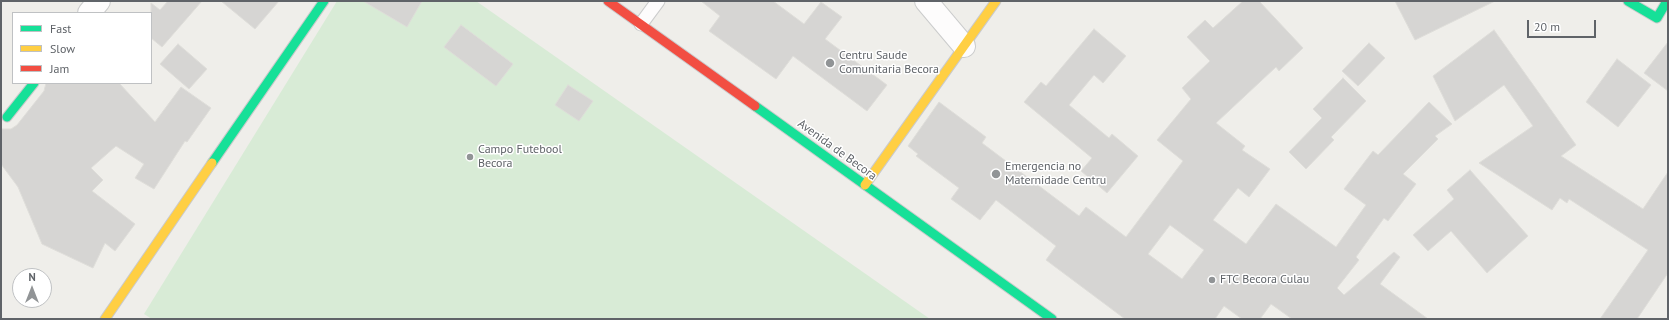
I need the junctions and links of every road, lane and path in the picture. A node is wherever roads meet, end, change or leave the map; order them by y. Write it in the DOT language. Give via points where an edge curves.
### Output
graph roads {
  1 [pos="99,1"];
  2 [pos="324,1"];
  3 [pos="608,1"];
  4 [pos="658,1"];
  5 [pos="926,1"];
  6 [pos="996,1"];
  7 [pos="1628,1"];
  8 [pos="1667,1"];
  9 [pos="90,12"];
  10 [pos="641,24"];
  11 [pos="964,46"];
  12 [pos="33,84"];
  13 [pos="7,117"];
  14 [pos="865,185"];
  15 [pos="105,319"];
  16 [pos="1052,319"];
  1 -- 9 [label="street"];
  2 -- 15 [label="street"];
  3 -- 10 [label="street, Avenida de Becora"];
  4 -- 10 [label="lane"];
  5 -- 11 [label="street"];
  6 -- 11 [label="street"];
  7 -- 8 [label="street" via="1657,18"];
  10 -- 14 [label="street, Avenida de Becora"];
  11 -- 14 [label="street"];
  12 -- 13 [label="street"];
  14 -- 16 [label="street, Avenida de Becora"];
}
